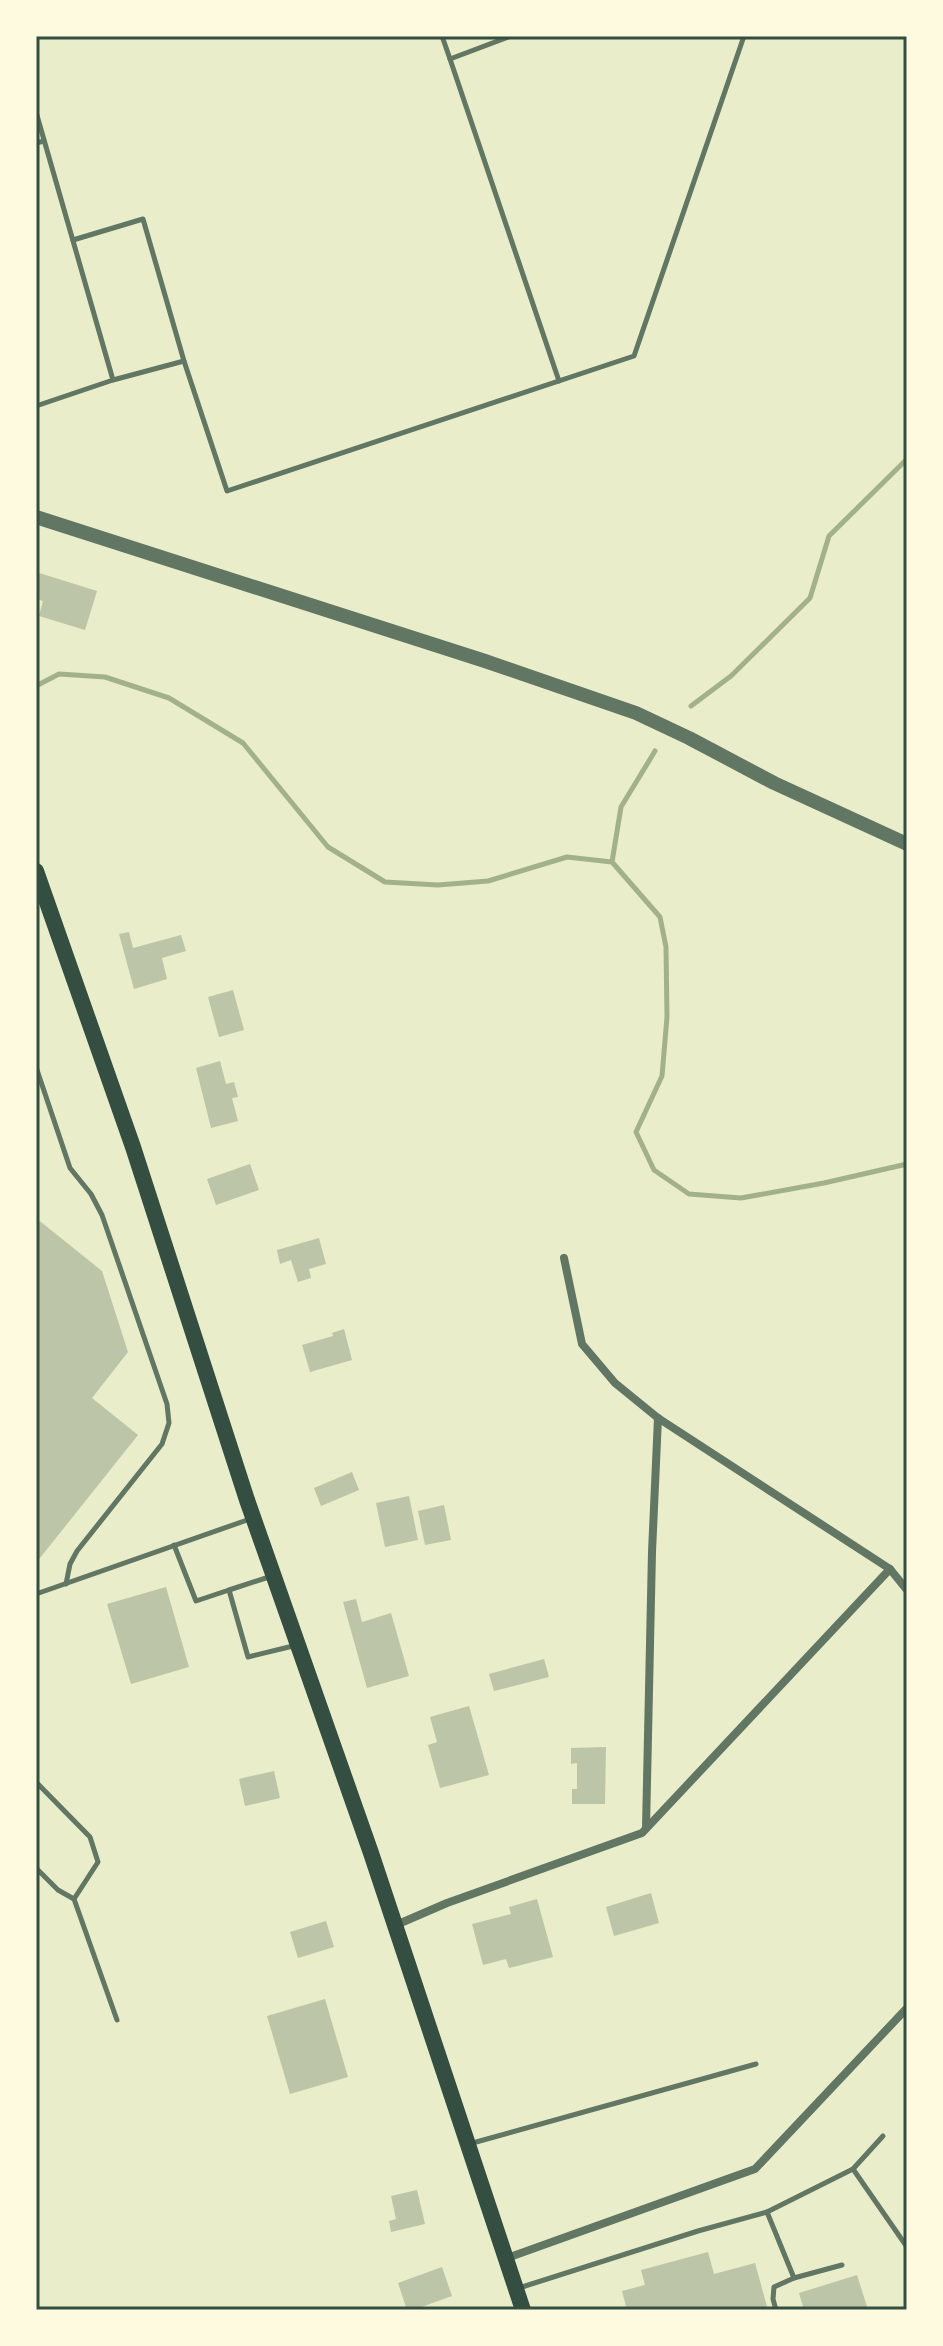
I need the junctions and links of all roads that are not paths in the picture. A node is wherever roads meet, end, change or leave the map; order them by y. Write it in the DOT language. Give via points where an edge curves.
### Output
graph roads {
  1 [pos="442,36"];
  2 [pos="511,36"];
  3 [pos="744,36"];
  4 [pos="450,59"];
  5 [pos="36,112"];
  6 [pos="44,141"];
  7 [pos="36,143"];
  8 [pos="73,240"];
  9 [pos="184,361"];
  10 [pos="113,380"];
  11 [pos="559,381"];
  12 [pos="36,406"];
  13 [pos="36,517"];
  14 [pos="907,844"];
  15 [pos="37,879"];
  16 [pos="36,1067"];
  17 [pos="564,1258"];
  18 [pos="658,1418"];
  19 [pos="253,1518"];
  20 [pos="174,1545"];
  21 [pos="890,1569"];
  22 [pos="274,1576"];
  23 [pos="66,1584"];
  24 [pos="229,1590"];
  25 [pos="907,1590"];
  26 [pos="36,1594"];
  27 [pos="298,1645"];
  28 [pos="36,1782"];
  29 [pos="646,1828"];
  30 [pos="36,1868"];
  31 [pos="74,1899"];
  32 [pos="395,1925"];
  33 [pos="907,2008"];
  34 [pos="117,2020"];
  35 [pos="756,2064"];
  36 [pos="883,2136"];
  37 [pos="468,2144"];
  38 [pos="853,2169"];
  39 [pos="767,2212"];
  40 [pos="907,2247"];
  41 [pos="507,2258"];
  42 [pos="842,2265"];
  43 [pos="794,2278"];
  44 [pos="517,2289"];
  45 [pos="523,2310"];
  46 [pos="776,2310"];
  1 -- 4 [label="lane"];
  2 -- 4 [label="lane"];
  3 -- 11 [label="lane" via="634,356"];
  4 -- 11 [label="lane"];
  5 -- 6 [label="lane"];
  6 -- 7 [label="lane"];
  6 -- 8 [label="lane"];
  8 -- 9 [label="lane" via="143,219"];
  8 -- 10 [label="lane"];
  9 -- 10 [label="lane"];
  9 -- 11 [label="lane" via="227,491"];
  10 -- 12 [label="lane"];
  13 -- 14 [label="street" via="636,713"];
  15 -- 19 [label="main road" via="133,1147"];
  16 -- 23 [label="lane" via="70,1168 102,1215 169,1423 162,1444 77,1551"];
  17 -- 18 [label="street" via="582,1344 615,1383"];
  18 -- 21 [label="street"];
  18 -- 29 [label="street"];
  19 -- 20 [label="lane"];
  19 -- 22 [label="main road"];
  20 -- 23 [label="lane"];
  20 -- 24 [label="lane" via="196,1601"];
  21 -- 25 [label="street"];
  21 -- 29 [label="street"];
  22 -- 24 [label="lane"];
  22 -- 27 [label="main road"];
  23 -- 26 [label="lane"];
  24 -- 27 [label="lane" via="248,1657"];
  27 -- 32 [label="main road"];
  28 -- 31 [label="lane" via="90,1837 98,1862"];
  29 -- 32 [label="street"];
  30 -- 31 [label="lane"];
  31 -- 34 [label="lane"];
  32 -- 37 [label="main road"];
  33 -- 41 [label="street" via="755,2169"];
  35 -- 37 [label="lane"];
  36 -- 38 [label="lane"];
  37 -- 41 [label="main road"];
  38 -- 39 [label="lane"];
  38 -- 40 [label="lane"];
  39 -- 43 [label="lane"];
  39 -- 44 [label="lane"];
  41 -- 44 [label="main road"];
  42 -- 43 [label="lane"];
  43 -- 46 [label="lane" via="774,2287"];
  44 -- 45 [label="main road"];
}
